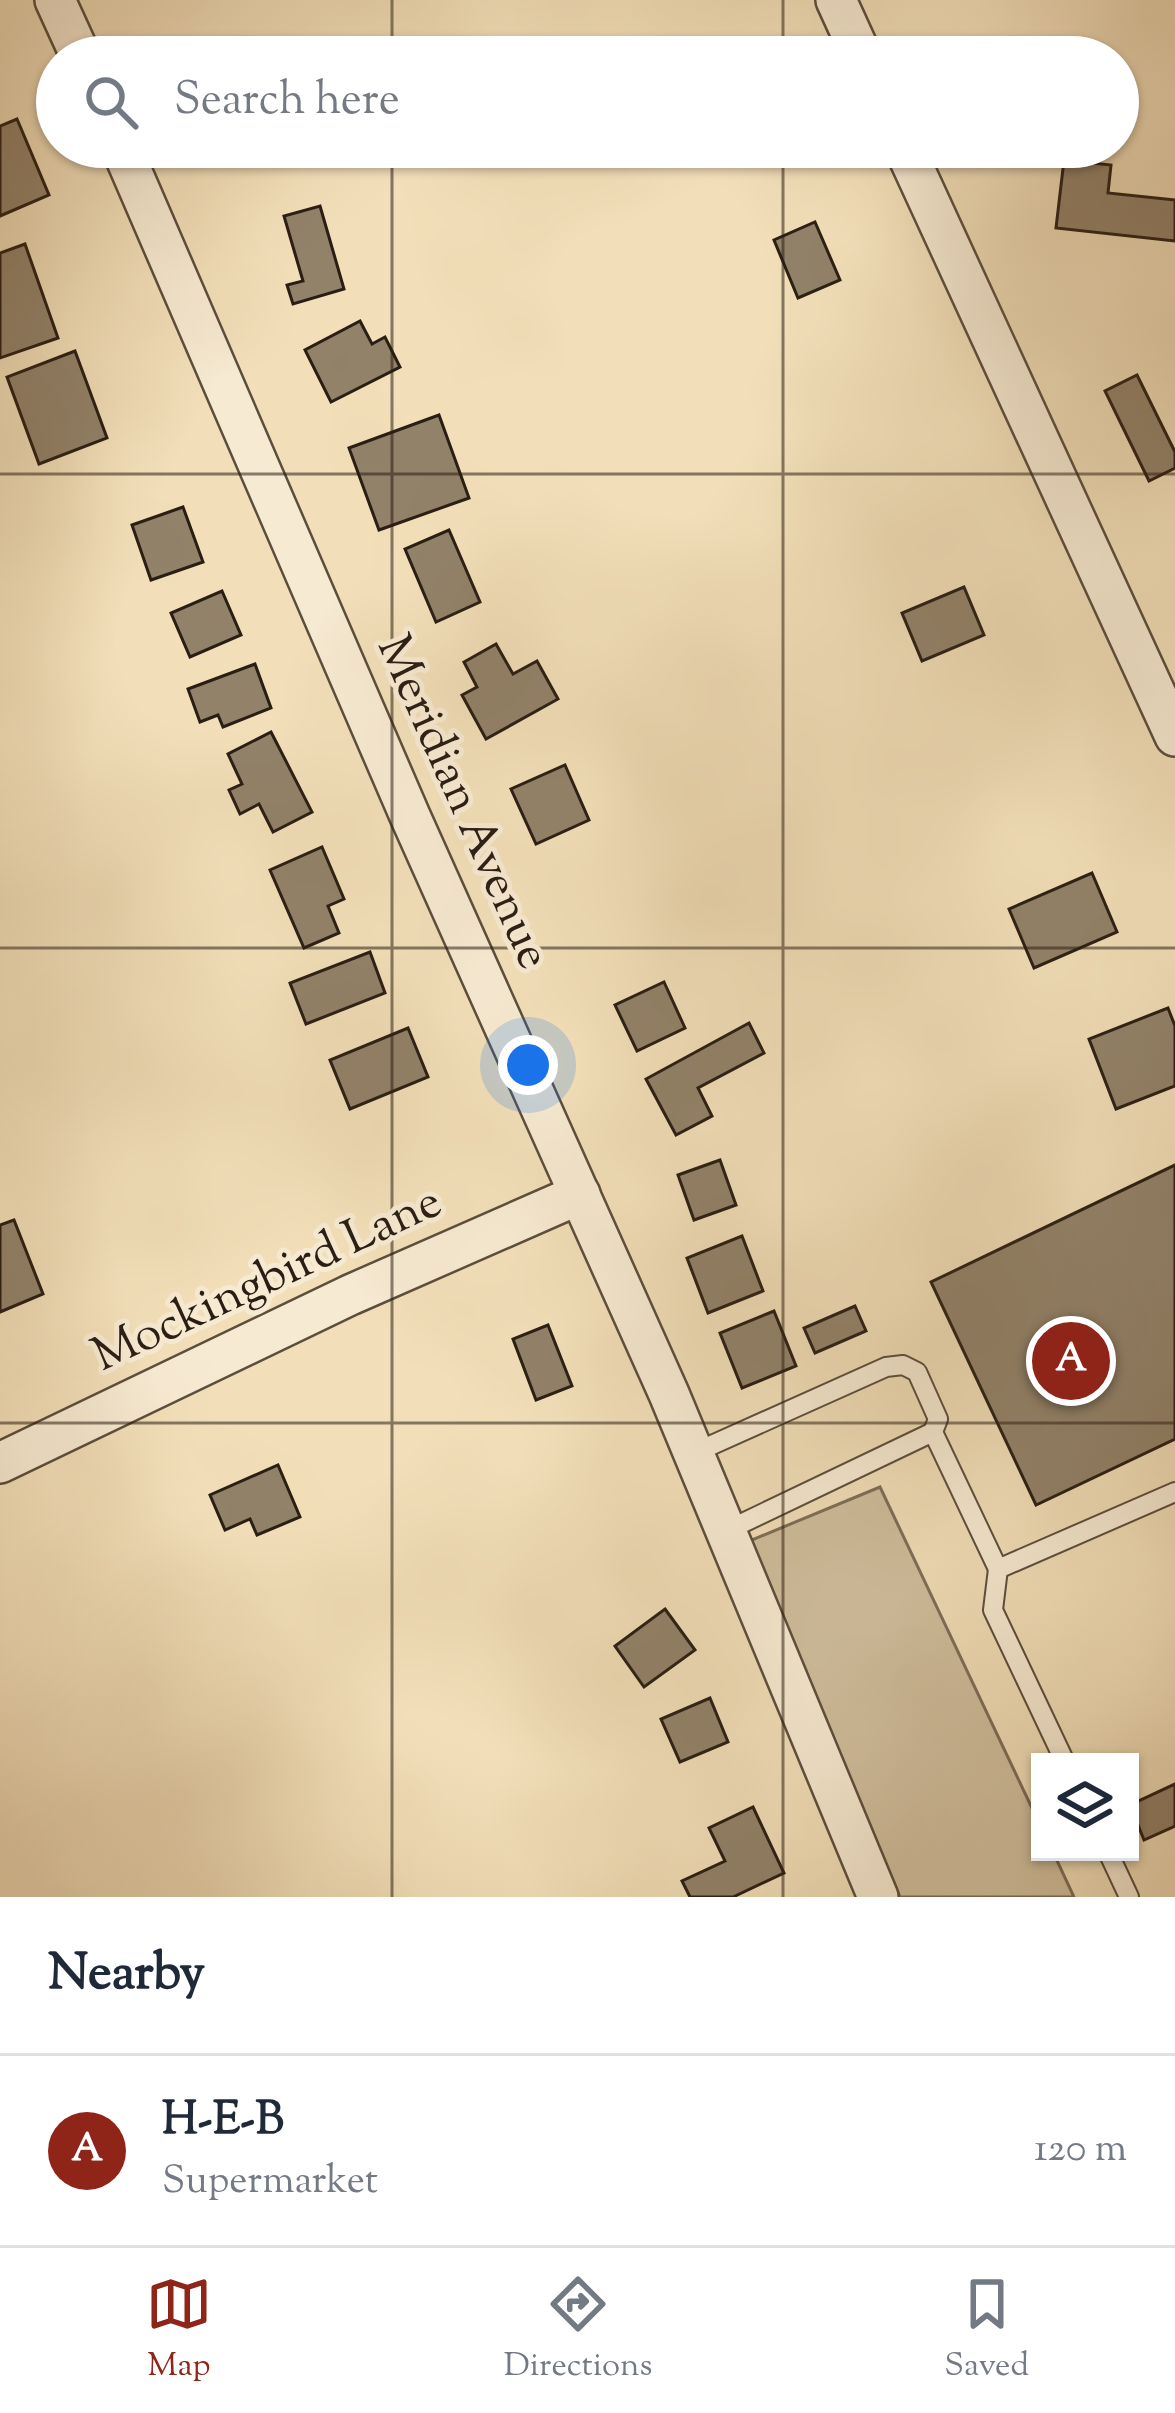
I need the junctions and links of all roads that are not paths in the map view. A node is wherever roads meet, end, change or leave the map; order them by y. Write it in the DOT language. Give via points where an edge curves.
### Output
graph roads {
  1 [pos="55,0"];
  2 [pos="836,0"];
  3 [pos="71,36"];
  4 [pos="852,36"];
  5 [pos="130,168"];
  6 [pos="914,168"];
  7 [pos="1175,736"];
  8 [pos="580,1194"];
  9 [pos="933,1432"];
  10 [pos="694,1453"];
  11 [pos="0,1463"];
  12 [pos="1175,1492"];
  13 [pos="726,1531"];
  14 [pos="998,1569"];
  15 [pos="1061,1753"];
  16 [pos="1112,1861"];
  17 [pos="878,1897"];
  18 [pos="1129,1897"];
  1 -- 3 [label="street"];
  2 -- 4 [label="street"];
  5 -- 8 [label="street, Meridian Avenue"];
  6 -- 7 [label="street"];
  8 -- 10 [label="street, Meridian Avenue"];
  8 -- 11 [label="street, Mockingbird Lane"];
  9 -- 10 [label="lane" via="938,1419 917,1372 903,1365"];
  9 -- 13 [label="lane"];
  9 -- 14 [label="lane"];
  10 -- 13 [label="street, Meridian Avenue"];
  12 -- 14 [label="lane"];
  13 -- 17 [label="street, Meridian Avenue"];
  14 -- 15 [label="lane" via="993,1610"];
  16 -- 18 [label="lane"];
}
